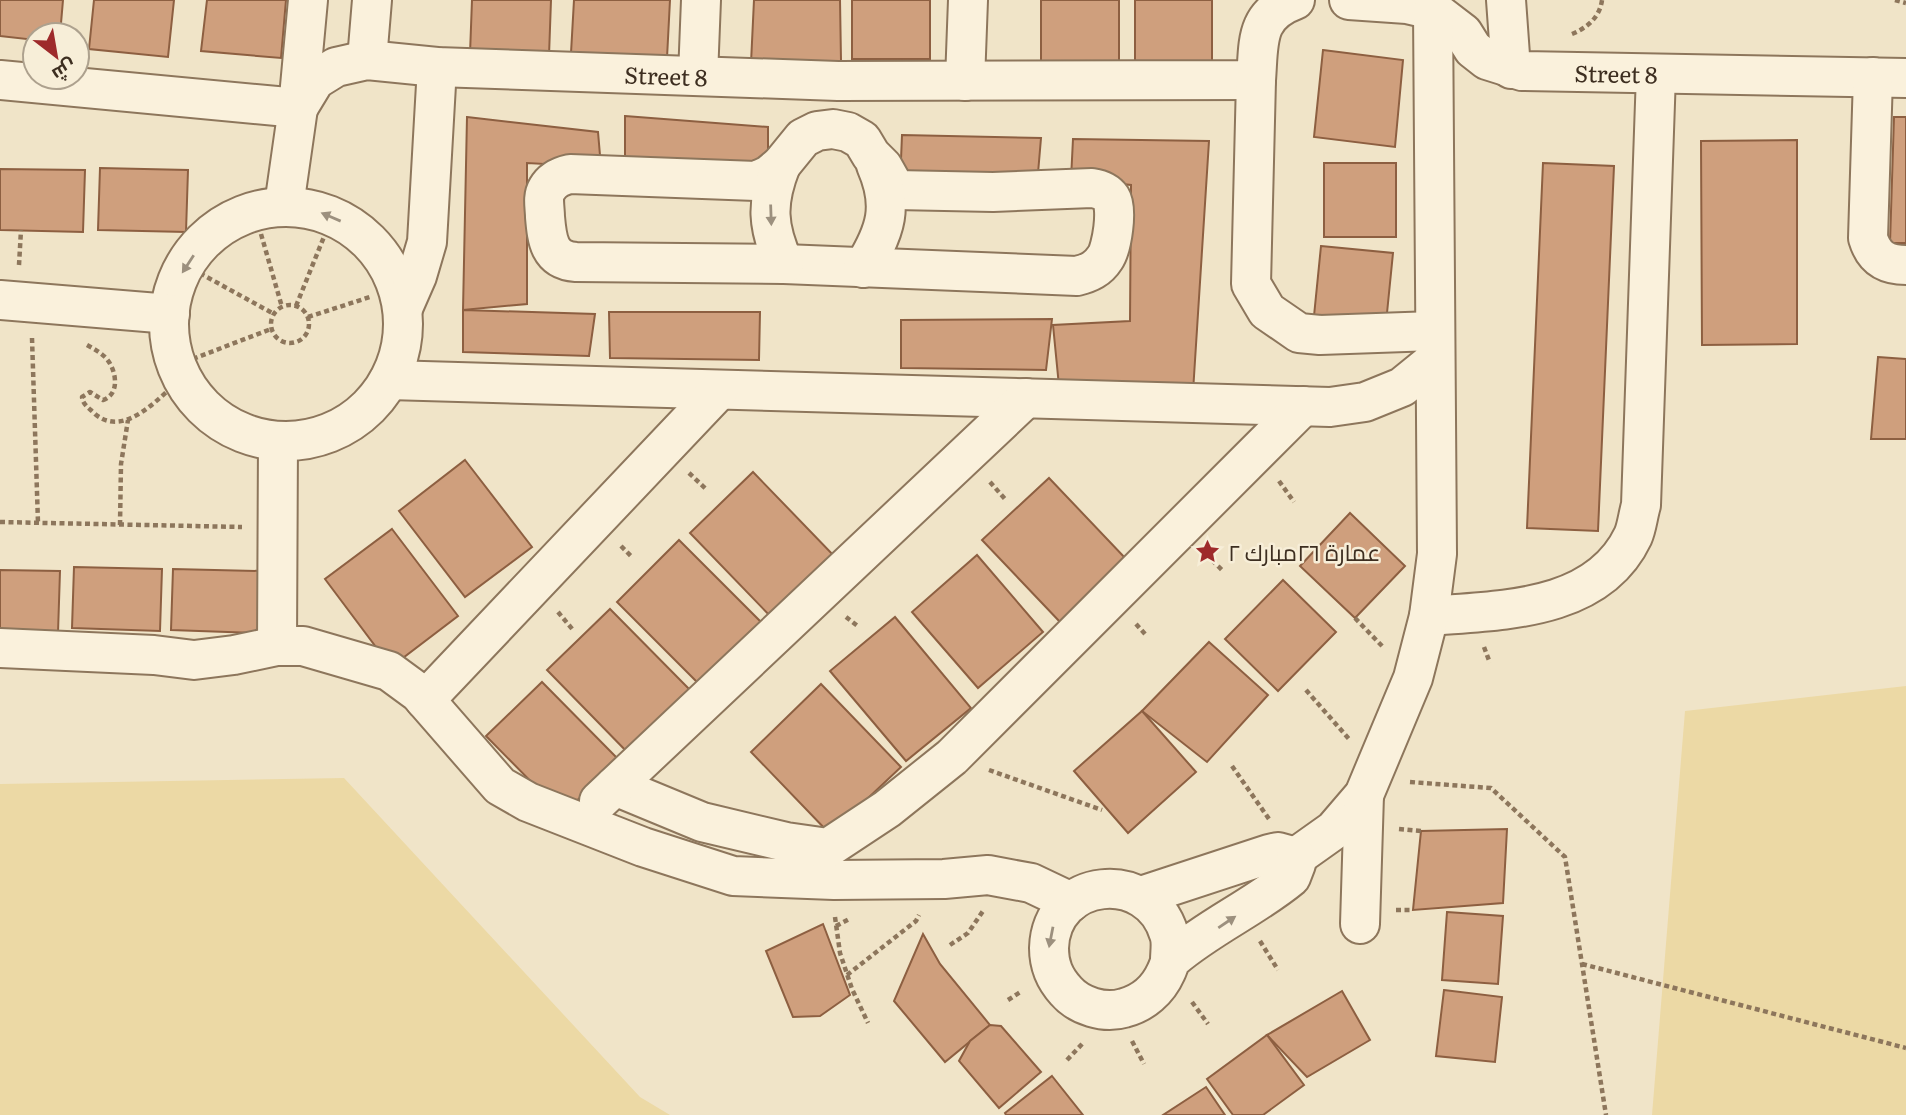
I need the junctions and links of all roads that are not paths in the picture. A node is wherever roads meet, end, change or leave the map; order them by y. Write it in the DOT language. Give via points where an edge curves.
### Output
graph roads {
  1 [pos="308,0"];
  2 [pos="372,0"];
  3 [pos="701,0"];
  4 [pos="968,0"];
  5 [pos="1295,0"];
  6 [pos="1349,0"];
  7 [pos="1506,0"];
  8 [pos="1433,10"];
  9 [pos="367,60"];
  10 [pos="437,66"];
  11 [pos="1511,69"];
  12 [pos="1656,74"];
  13 [pos="698,76"];
  14 [pos="1889,78"];
  15 [pos="0,80"];
  16 [pos="1256,80"];
  17 [pos="838,81"];
  18 [pos="965,81"];
  19 [pos="298,108"];
  20 [pos="833,129"];
  21 [pos="871,155"];
  22 [pos="781,165"];
  23 [pos="270,209"];
  24 [pos="784,264"];
  25 [pos="1906,265"];
  26 [pos="863,268"];
  27 [pos="400,298"];
  28 [pos="15,301"];
  29 [pos="170,314"];
  30 [pos="1434,346"];
  31 [pos="389,380"];
  32 [pos="719,390"];
  33 [pos="1026,398"];
  34 [pos="1303,406"];
  35 [pos="278,442"];
  36 [pos="1429,616"];
  37 [pos="277,646"];
  38 [pos="0,648"];
  39 [pos="425,700"];
  40 [pos="1370,781"];
  41 [pos="615,786"];
  42 [pos="577,822"];
  43 [pos="1296,856"];
  44 [pos="1141,896"];
  45 [pos="1071,902"];
  46 [pos="1360,924"];
  47 [pos="1170,960"];
  1 -- 19 [label="street"];
  2 -- 9 [label="street"];
  3 -- 13 [label="street"];
  4 -- 18 [label="street"];
  5 -- 16 [label="street" via="1280,5 1261,26"];
  6 -- 8 [label="street, Street 8"];
  7 -- 11 [label="street"];
  8 -- 11 [label="street, Street 8" via="1463,33 1487,60"];
  8 -- 30 [label="street"];
  9 -- 10 [label="street, Street 8"];
  9 -- 19 [label="street, Street 8" via="336,67 315,80"];
  10 -- 13 [label="street, Street 8"];
  10 -- 27 [label="street" via="427,242 417,276"];
  11 -- 12 [label="street, Street 8"];
  12 -- 14 [label="street, Street 8"];
  12 -- 36 [label="street" via="1641,505 1633,535 1617,561 1592,582 1560,598 1525,608"];
  13 -- 17 [label="street, Street 8"];
  14 -- 25 [label="street" via="1868,238 1884,262"];
  15 -- 19 [label="street"];
  16 -- 18 [label="street, Street 8"];
  16 -- 30 [label="street" via="1251,284 1267,311 1298,334"];
  17 -- 18 [label="street, Street 8"];
  17 -- 20 [label="street"];
  19 -- 23 [label="street"];
  20 -- 21 [label="street" via="862,140"];
  20 -- 22 [label="street" via="803,138"];
  21 -- 26 [label="street" via="883,182 886,212 879,242"];
  21 -- 26 [label="street" via="897,190 1091,188 1104,191 1114,208 1106,257 1077,276"];
  22 -- 24 [label="street, one-way" via="769,215"];
  22 -- 24 [label="street" via="756,181 570,174 553,181 544,197 548,244 560,259 569,262"];
  27 -- 23 [label="street, one-way" via="392,273 374,245 348,224 317,211"];
  23 -- 29 [label="street, one-way" via="245,214 211,234 185,265 170,301"];
  24 -- 26 [label="street"];
  27 -- 31 [label="street" via="402,345"];
  28 -- 29 [label="street"];
  29 -- 35 [label="street" via="169,341 179,372 206,411 239,433"];
  30 -- 34 [label="street" via="1402,387 1364,402"];
  30 -- 36 [label="street" via="1437,554"];
  31 -- 32 [label="street"];
  31 -- 35 [label="street" via="361,414 323,436"];
  32 -- 33 [label="street"];
  32 -- 39 [label="street"];
  33 -- 34 [label="street"];
  33 -- 41 [label="street"];
  34 -- 41 [label="street" via="952,757 828,848 702,822"];
  35 -- 37 [label="street"];
  36 -- 40 [label="street" via="1413,678"];
  37 -- 38 [label="street" via="194,660"];
  37 -- 39 [label="street" via="303,646 388,671"];
  39 -- 42 [label="street" via="500,786"];
  40 -- 43 [label="street" via="1334,830"];
  40 -- 46 [label="street"];
  41 -- 42 [label="street"];
  42 -- 45 [label="street" via="733,876 834,880 988,875 1031,883"];
  43 -- 44 [label="street" via="1269,854"];
  47 -- 43 [label="street, one-way" via="1291,877"];
  44 -- 45 [label="street" via="1113,888 1091,891"];
  44 -- 47 [label="street" via="1160,913 1170,935"];
  45 -- 47 [label="street, one-way" via="1055,922 1049,956 1057,981 1083,1004 1116,1010 1137,1004 1161,983"];
}
